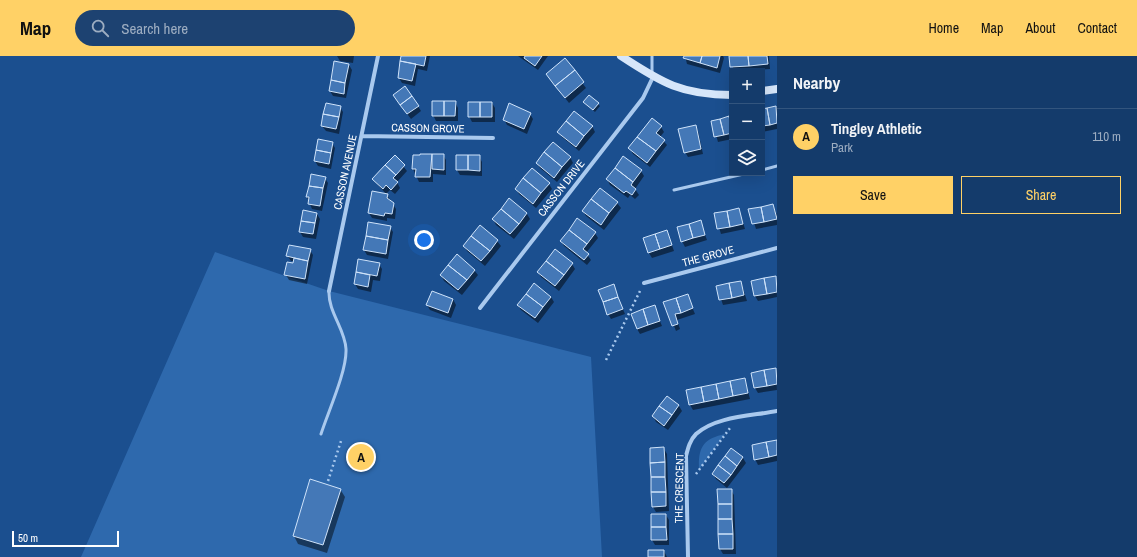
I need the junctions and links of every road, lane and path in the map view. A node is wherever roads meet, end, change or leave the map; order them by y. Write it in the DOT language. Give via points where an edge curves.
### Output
graph roads {
  1 [pos="378,56"];
  2 [pos="621,56"];
  3 [pos="652,56"];
  4 [pos="653,77"];
  5 [pos="777,89"];
  6 [pos="765,91"];
  7 [pos="729,95"];
  8 [pos="362,136"];
  9 [pos="493,138"];
  10 [pos="777,166"];
  11 [pos="765,169"];
  12 [pos="735,176"];
  13 [pos="674,190"];
  14 [pos="777,248"];
  15 [pos="644,283"];
  16 [pos="329,291"];
  17 [pos="480,308"];
  18 [pos="606,360"];
  19 [pos="777,411"];
  20 [pos="737,418"];
  21 [pos="321,434"];
  22 [pos="342,441"];
  23 [pos="328,482"];
  24 [pos="687,487"];
  25 [pos="688,557"];
  1 -- 8 [label="street, CASSON AVENUE"];
  2 -- 4 [label="street"];
  3 -- 4 [label="lane"];
  4 -- 7 [label="street" via="690,92"];
  4 -- 17 [label="street, CASSON DRIVE" via="643,98"];
  5 -- 6 [label="street"];
  8 -- 9 [label="street, CASSON GROVE"];
  8 -- 16 [label="street, CASSON AVENUE"];
  10 -- 11 [label="lane"];
  12 -- 13 [label="lane"];
  14 -- 15 [label="street, THE GROVE"];
  15 -- 18 [label="path"];
  16 -- 21 [label="lane" via="330,305 346,349 344,364"];
  19 -- 20 [label="street, THE CRESCENT"];
  20 -- 24 [label="path"];
  20 -- 24 [label="street, THE CRESCENT" via="720,421 696,434 689,444 686,456"];
  22 -- 23 [label="path"];
  24 -- 25 [label="street, THE CRESCENT"];
}
